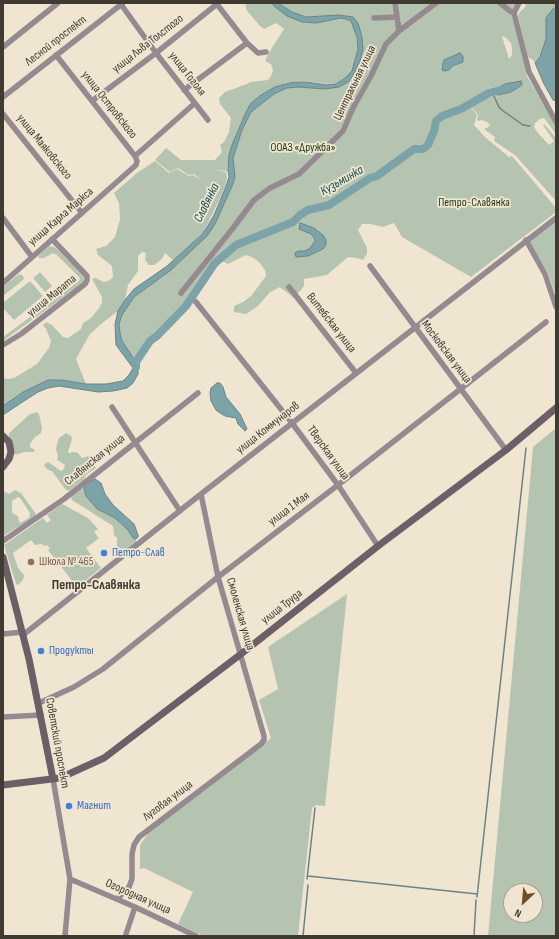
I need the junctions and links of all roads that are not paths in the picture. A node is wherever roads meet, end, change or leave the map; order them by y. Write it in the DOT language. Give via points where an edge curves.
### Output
graph roads {
  1 [pos="58,3"];
  2 [pos="121,3"];
  3 [pos="216,3"];
  4 [pos="395,3"];
  5 [pos="434,3"];
  6 [pos="500,3"];
  7 [pos="519,3"];
  8 [pos="514,13"];
  9 [pos="397,17"];
  10 [pos="374,18"];
  11 [pos="399,30"];
  12 [pos="247,43"];
  13 [pos="3,47"];
  14 [pos="266,52"];
  15 [pos="156,53"];
  16 [pos="56,55"];
  17 [pos="184,90"];
  18 [pos="3,97"];
  19 [pos="92,101"];
  20 [pos="195,104"];
  21 [pos="3,114"];
  22 [pos="208,120"];
  23 [pos="556,122"];
  24 [pos="135,156"];
  25 [pos="133,168"];
  26 [pos="82,213"];
  27 [pos="3,218"];
  28 [pos="556,218"];
  29 [pos="52,239"];
  30 [pos="526,240"];
  31 [pos="32,257"];
  32 [pos="370,266"];
  33 [pos="3,283"];
  34 [pos="289,287"];
  35 [pos="181,293"];
  36 [pos="196,302"];
  37 [pos="556,307"];
  38 [pos="546,322"];
  39 [pos="414,327"];
  40 [pos="3,345"];
  41 [pos="356,373"];
  42 [pos="461,389"];
  43 [pos="198,393"];
  44 [pos="112,407"];
  45 [pos="556,408"];
  46 [pos="292,423"];
  47 [pos="3,436"];
  48 [pos="135,441"];
  49 [pos="506,450"];
  50 [pos="3,467"];
  51 [pos="338,485"];
  52 [pos="200,494"];
  53 [pos="180,511"];
  54 [pos="3,541"];
  55 [pos="378,546"];
  56 [pos="3,557"];
  57 [pos="218,577"];
  58 [pos="3,634"];
  59 [pos="23,634"];
  60 [pos="241,654"];
  61 [pos="38,703"];
  62 [pos="41,715"];
  63 [pos="3,717"];
  64 [pos="264,740"];
  65 [pos="53,779"];
  66 [pos="3,785"];
  67 [pos="70,879"];
  68 [pos="117,899"];
  69 [pos="135,907"];
  70 [pos="126,934"];
  71 [pos="65,936"];
  72 [pos="196,936"];
  1 -- 13 [label="street"];
  2 -- 15 [label="street, улица Гоголя"];
  2 -- 16 [label="street, Лесной проспект"];
  3 -- 12 [label="street"];
  3 -- 15 [label="street, улица Льва Толстого"];
  4 -- 9 [label="street"];
  5 -- 11 [label="street, Центральная улица"];
  6 -- 8 [label="street"];
  7 -- 8 [label="street"];
  8 -- 23 [label="street" via="529,72"];
  9 -- 10 [label="street"];
  9 -- 11 [label="street"];
  11 -- 35 [label="street, Центральная улица" via="383,49 343,132 299,174 270,188 254,200"];
  12 -- 14 [label="street" via="258,53"];
  12 -- 17 [label="street"];
  15 -- 17 [label="street, улица Гоголя"];
  15 -- 19 [label="street, улица Льва Толстого"];
  16 -- 18 [label="street, Лесной проспект"];
  16 -- 19 [label="street, улица Островского"];
  17 -- 20 [label="street, улица Гоголя"];
  19 -- 24 [label="street, улица Островского"];
  20 -- 22 [label="street, улица Гоголя"];
  20 -- 24 [label="street"];
  21 -- 26 [label="street, улица Маяковского"];
  24 -- 25 [label="street, улица Островского" via="137,161"];
  25 -- 26 [label="street, улица Карла Маркса"];
  26 -- 29 [label="street, улица Карла Маркса"];
  27 -- 31 [label="street"];
  28 -- 30 [label="street, улица Коммунаров"];
  29 -- 31 [label="street, улица Карла Маркса"];
  29 -- 40 [label="street, улица Марата" via="87,276 87,280 21,334"];
  30 -- 37 [label="street" via="545,274"];
  30 -- 39 [label="street, улица Коммунаров"];
  31 -- 33 [label="street, улица Карла Маркса"];
  32 -- 39 [label="street, Московская улица"];
  34 -- 41 [label="street, Витебская улица"];
  36 -- 46 [label="street, Тверская улица"];
  38 -- 42 [label="street, улица 1 Мая"];
  39 -- 41 [label="street, улица Коммунаров"];
  39 -- 42 [label="street, Московская улица"];
  41 -- 46 [label="street, улица Коммунаров"];
  42 -- 49 [label="street, Московская улица"];
  42 -- 51 [label="street, улица 1 Мая"];
  43 -- 48 [label="street, Славянская улица"];
  44 -- 48 [label="street"];
  45 -- 49 [label="street, улица Труда"];
  46 -- 51 [label="street, Тверская улица"];
  46 -- 52 [label="street, улица Коммунаров"];
  47 -- 50 [label="street" via="9,442 11,452"];
  48 -- 53 [label="street"];
  48 -- 54 [label="street, Славянская улица" via="64,499"];
  49 -- 55 [label="street, улица Труда"];
  51 -- 55 [label="street, Тверская улица"];
  51 -- 57 [label="street, улица 1 Мая"];
  52 -- 53 [label="street, улица Коммунаров"];
  52 -- 57 [label="street, Смоленская улица"];
  53 -- 59 [label="street, улица Коммунаров"];
  55 -- 60 [label="street, улица Труда"];
  56 -- 59 [label="street, Советский проспект"];
  57 -- 60 [label="street, Смоленская улица"];
  57 -- 61 [label="street, улица 1 Мая" via="103,669 74,687"];
  58 -- 59 [label="street"];
  59 -- 61 [label="street, Советский проспект"];
  60 -- 64 [label="street, Смоленская улица"];
  60 -- 65 [label="street, улица Труда" via="104,758"];
  61 -- 62 [label="street, Советский проспект"];
  62 -- 63 [label="street"];
  62 -- 65 [label="street, Советский проспект"];
  64 -- 68 [label="street, Луговая улица" via="139,837 132,854 132,879 129,887"];
  65 -- 66 [label="street, улица Труда"];
  65 -- 67 [label="street, Советский проспект"];
  67 -- 68 [label="street, Огородная улица"];
  67 -- 71 [label="street, Советский проспект"];
  68 -- 69 [label="street, Огородная улица"];
  69 -- 70 [label="street"];
  69 -- 72 [label="street, Огородная улица"];
}
